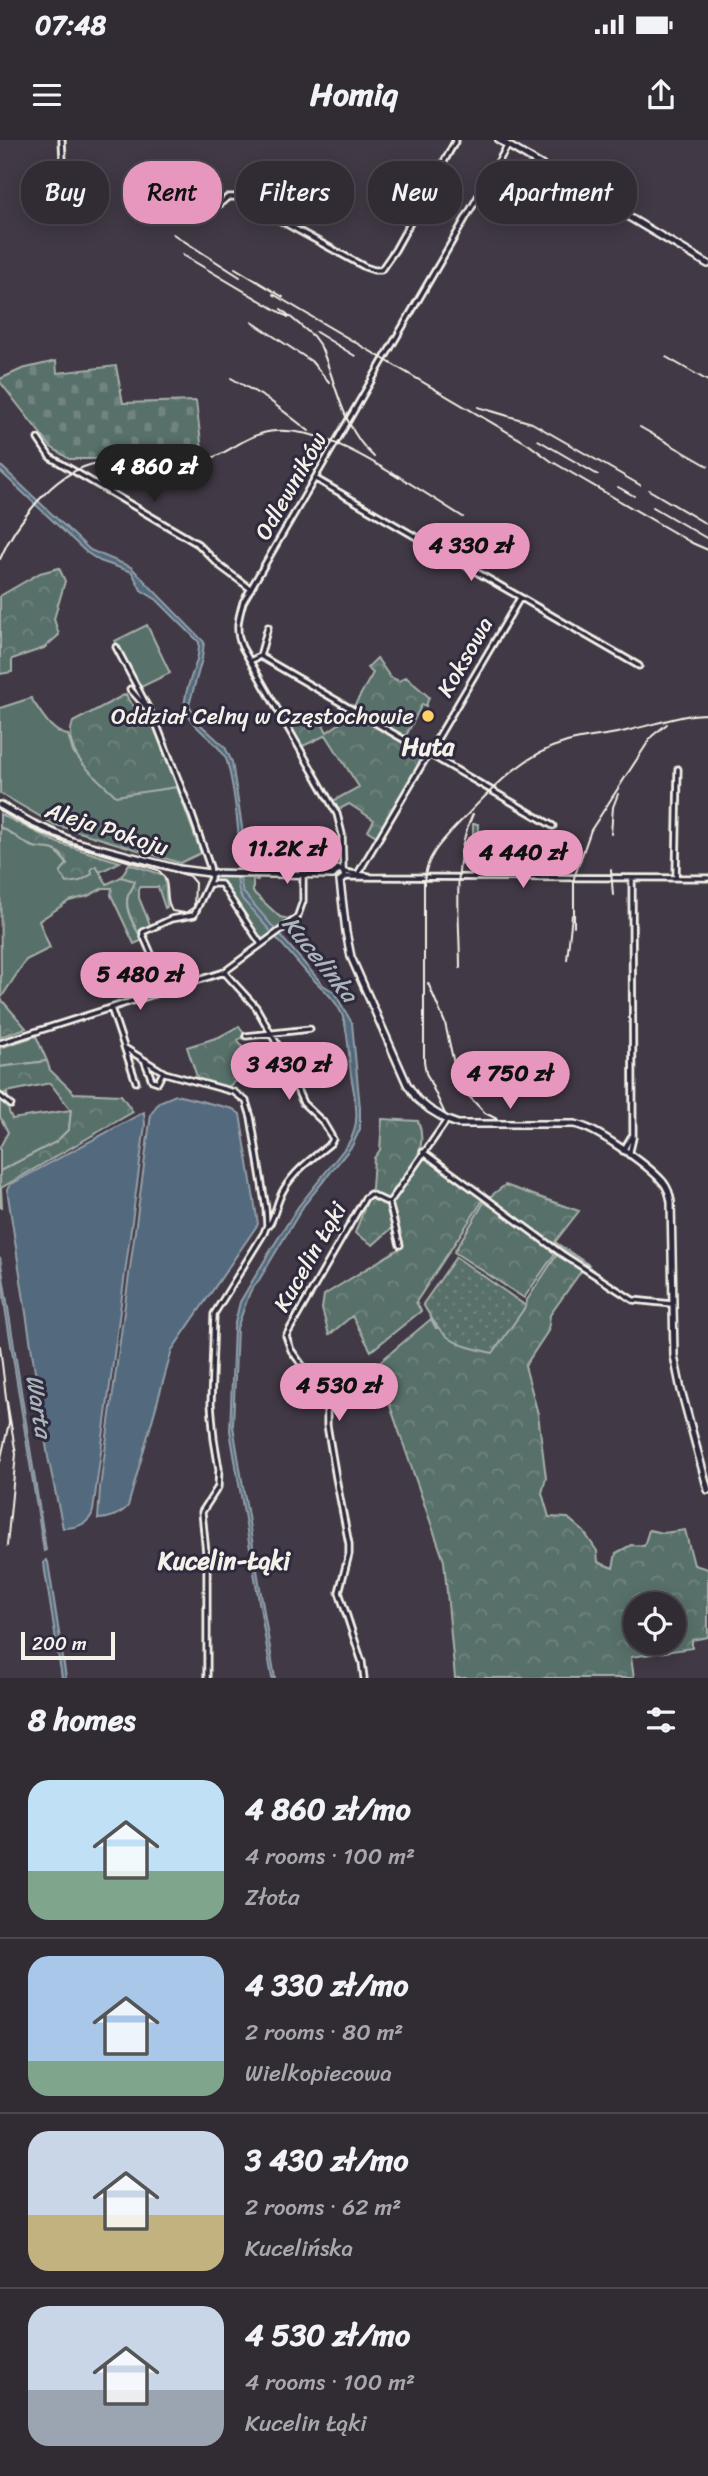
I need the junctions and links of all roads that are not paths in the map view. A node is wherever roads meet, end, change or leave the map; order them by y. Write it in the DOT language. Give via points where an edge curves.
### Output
graph roads {
  1 [pos="62,140"];
  2 [pos="456,140"];
  3 [pos="499,140"];
  4 [pos="508,145"];
  5 [pos="63,160"];
  6 [pos="222,202"];
  7 [pos="708,264"];
  8 [pos="38,439"];
  9 [pos="316,479"];
  10 [pos="251,589"];
  11 [pos="520,598"];
  12 [pos="268,627"];
  13 [pos="116,647"];
  14 [pos="260,656"];
  15 [pos="250,661"];
  16 [pos="639,666"];
  17 [pos="130,690"];
  18 [pos="148,708"];
  19 [pos="429,753"];
  20 [pos="678,769"];
  21 [pos="0,805"];
  22 [pos="552,826"];
  23 [pos="210,873"];
  24 [pos="303,873"];
  25 [pos="360,873"];
  26 [pos="341,874"];
  27 [pos="355,877"];
  28 [pos="371,877"];
  29 [pos="676,877"];
  30 [pos="632,878"];
  31 [pos="708,878"];
  32 [pos="208,884"];
  33 [pos="264,943"];
  34 [pos="224,972"];
  35 [pos="167,990"];
  36 [pos="111,1008"];
  37 [pos="310,1028"];
  38 [pos="270,1033"];
  39 [pos="246,1036"];
  40 [pos="0,1044"];
  41 [pos="125,1048"];
  42 [pos="144,1060"];
  43 [pos="163,1072"];
  44 [pos="136,1082"];
  45 [pos="0,1096"];
  46 [pos="11,1105"];
  47 [pos="447,1121"];
  48 [pos="424,1152"];
  49 [pos="626,1153"];
  50 [pos="389,1203"];
  51 [pos="267,1225"];
  52 [pos="400,1245"];
  53 [pos="672,1304"];
  54 [pos="708,1490"];
  55 [pos="207,1678"];
  56 [pos="364,1678"];
  1 -- 5 [label="street"];
  2 -- 6 [label="street" via="381,270 365,267 237,197"];
  3 -- 4 [label="street"];
  4 -- 7 [label="street"];
  4 -- 9 [label="street, Odlewników"];
  8 -- 10 [label="street" via="50,457 198,544"];
  9 -- 10 [label="street, Odlewników"];
  9 -- 11 [label="street"];
  10 -- 15 [label="street, Odlewników" via="237,627"];
  11 -- 16 [label="street"];
  11 -- 19 [label="street, Koksowa"];
  12 -- 14 [label="street"];
  13 -- 18 [label="street"];
  14 -- 15 [label="street"];
  14 -- 19 [label="street"];
  15 -- 26 [label="street, Odlewników" via="337,814 344,853"];
  17 -- 18 [label="street"];
  18 -- 23 [label="street" via="192,815"];
  19 -- 22 [label="street"];
  19 -- 25 [label="street, Koksowa"];
  20 -- 29 [label="street"];
  21 -- 23 [label="street, Aleja Pokoju" via="72,841"];
  23 -- 24 [label="street, Aleja Pokoju"];
  23 -- 32 [label="street"];
  24 -- 26 [label="street, Aleja Pokoju"];
  24 -- 33 [label="street" via="303,901 297,918"];
  25 -- 26 [label="street"];
  25 -- 27 [label="street, Koksowa"];
  25 -- 28 [label="street"];
  26 -- 27 [label="street"];
  26 -- 47 [label="street" via="351,957 403,1076 421,1103"];
  27 -- 28 [label="street"];
  28 -- 30 [label="street"];
  29 -- 30 [label="street"];
  29 -- 31 [label="street"];
  30 -- 49 [label="street" via="632,1132"];
  32 -- 33 [label="street" via="221,884"];
  32 -- 35 [label="street" via="194,915 171,919 144,932"];
  33 -- 34 [label="street"];
  34 -- 35 [label="street"];
  34 -- 38 [label="street" via="256,1007"];
  35 -- 36 [label="street"];
  36 -- 40 [label="street"];
  36 -- 41 [label="street"];
  37 -- 38 [label="street"];
  38 -- 39 [label="street"];
  38 -- 51 [label="street" via="303,1103 333,1139 291,1178"];
  41 -- 42 [label="street"];
  41 -- 44 [label="street"];
  42 -- 43 [label="street"];
  42 -- 43 [label="street" via="152,1080 158,1082"];
  43 -- 51 [label="street" via="234,1092 246,1101"];
  45 -- 46 [label="street"];
  47 -- 48 [label="street"];
  47 -- 49 [label="street" via="582,1125"];
  48 -- 50 [label="street"];
  48 -- 53 [label="street" via="551,1247 633,1300"];
  49 -- 53 [label="street" via="661,1180 669,1194"];
  50 -- 52 [label="street"];
  50 -- 56 [label="street, Kucelin Łąki" via="370,1194 365,1198 286,1336 315,1381 327,1411 349,1544 339,1592"];
  51 -- 55 [label="street" via="214,1314 211,1404 218,1487 202,1512"];
  53 -- 54 [label="street" via="678,1375"];
}
